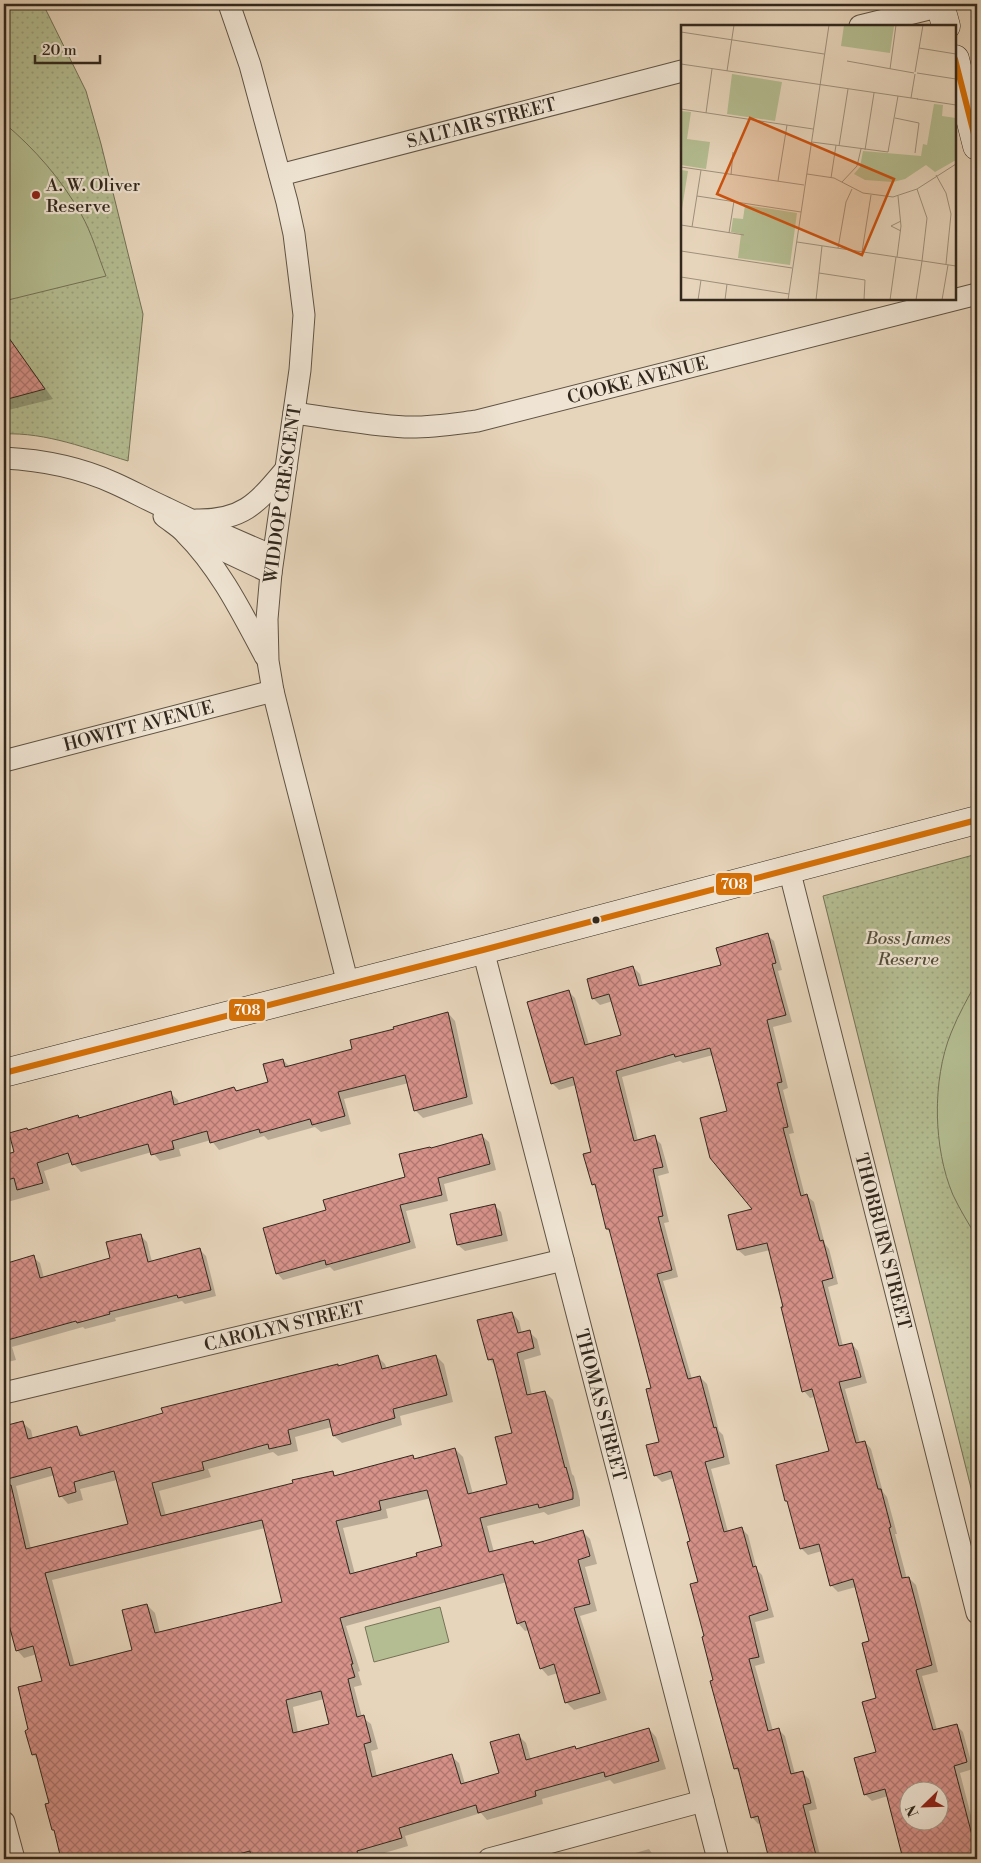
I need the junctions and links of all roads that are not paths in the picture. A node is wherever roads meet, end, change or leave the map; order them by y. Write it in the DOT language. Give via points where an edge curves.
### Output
graph roads {
  1 [pos="229,4"];
  2 [pos="942,12"];
  3 [pos="866,25"];
  4 [pos="956,63"];
  5 [pos="681,71"];
  6 [pos="977,146"];
  7 [pos="280,175"];
  8 [pos="977,294"];
  9 [pos="956,299"];
  10 [pos="953,300"];
  11 [pos="294,413"];
  12 [pos="4,458"];
  13 [pos="286,469"];
  14 [pos="187,525"];
  15 [pos="272,565"];
  16 [pos="268,661"];
  17 [pos="273,691"];
  18 [pos="4,761"];
  19 [pos="977,820"];
  20 [pos="789,869"];
  21 [pos="483,950"];
  22 [pos="348,984"];
  23 [pos="4,1073"];
  24 [pos="563,1260"];
  25 [pos="4,1393"];
  26 [pos="977,1614"];
  27 [pos="703,1800"];
  28 [pos="4,1822"];
  29 [pos="14,1859"];
  30 [pos="489,1859"];
  31 [pos="718,1859"];
  1 -- 7 [label="street, WIDDOP CRESCENT" via="250,65"];
  2 -- 3 [label="street"];
  4 -- 6 [label="main road"];
  5 -- 7 [label="street, SALTAIR STREET"];
  7 -- 11 [label="street, WIDDOP CRESCENT" via="294,234 303,307 303,340"];
  8 -- 9 [label="street, COOKE AVENUE"];
  10 -- 11 [label="street, COOKE AVENUE" via="477,421 406,427"];
  11 -- 13 [label="street, WIDDOP CRESCENT"];
  12 -- 14 [label="street" via="60,464 87,472 116,484"];
  13 -- 14 [label="street" via="249,508 221,519"];
  13 -- 15 [label="street, WIDDOP CRESCENT"];
  14 -- 15 [label="street"];
  14 -- 16 [label="street" via="196,544 232,594"];
  15 -- 16 [label="street, WIDDOP CRESCENT" via="266,619"];
  16 -- 17 [label="street, WIDDOP CRESCENT"];
  17 -- 18 [label="street, HOWITT AVENUE"];
  17 -- 22 [label="street, WIDDOP CRESCENT"];
  19 -- 20 [label="main road"];
  20 -- 21 [label="main road"];
  20 -- 26 [label="street, THORBURN STREET"];
  21 -- 22 [label="main road"];
  21 -- 24 [label="street, THOMAS STREET"];
  22 -- 23 [label="main road"];
  24 -- 25 [label="street, CAROLYN STREET"];
  24 -- 27 [label="street, THOMAS STREET"];
  27 -- 30 [label="street"];
  27 -- 31 [label="street, THOMAS STREET"];
  28 -- 29 [label="street"];
}
